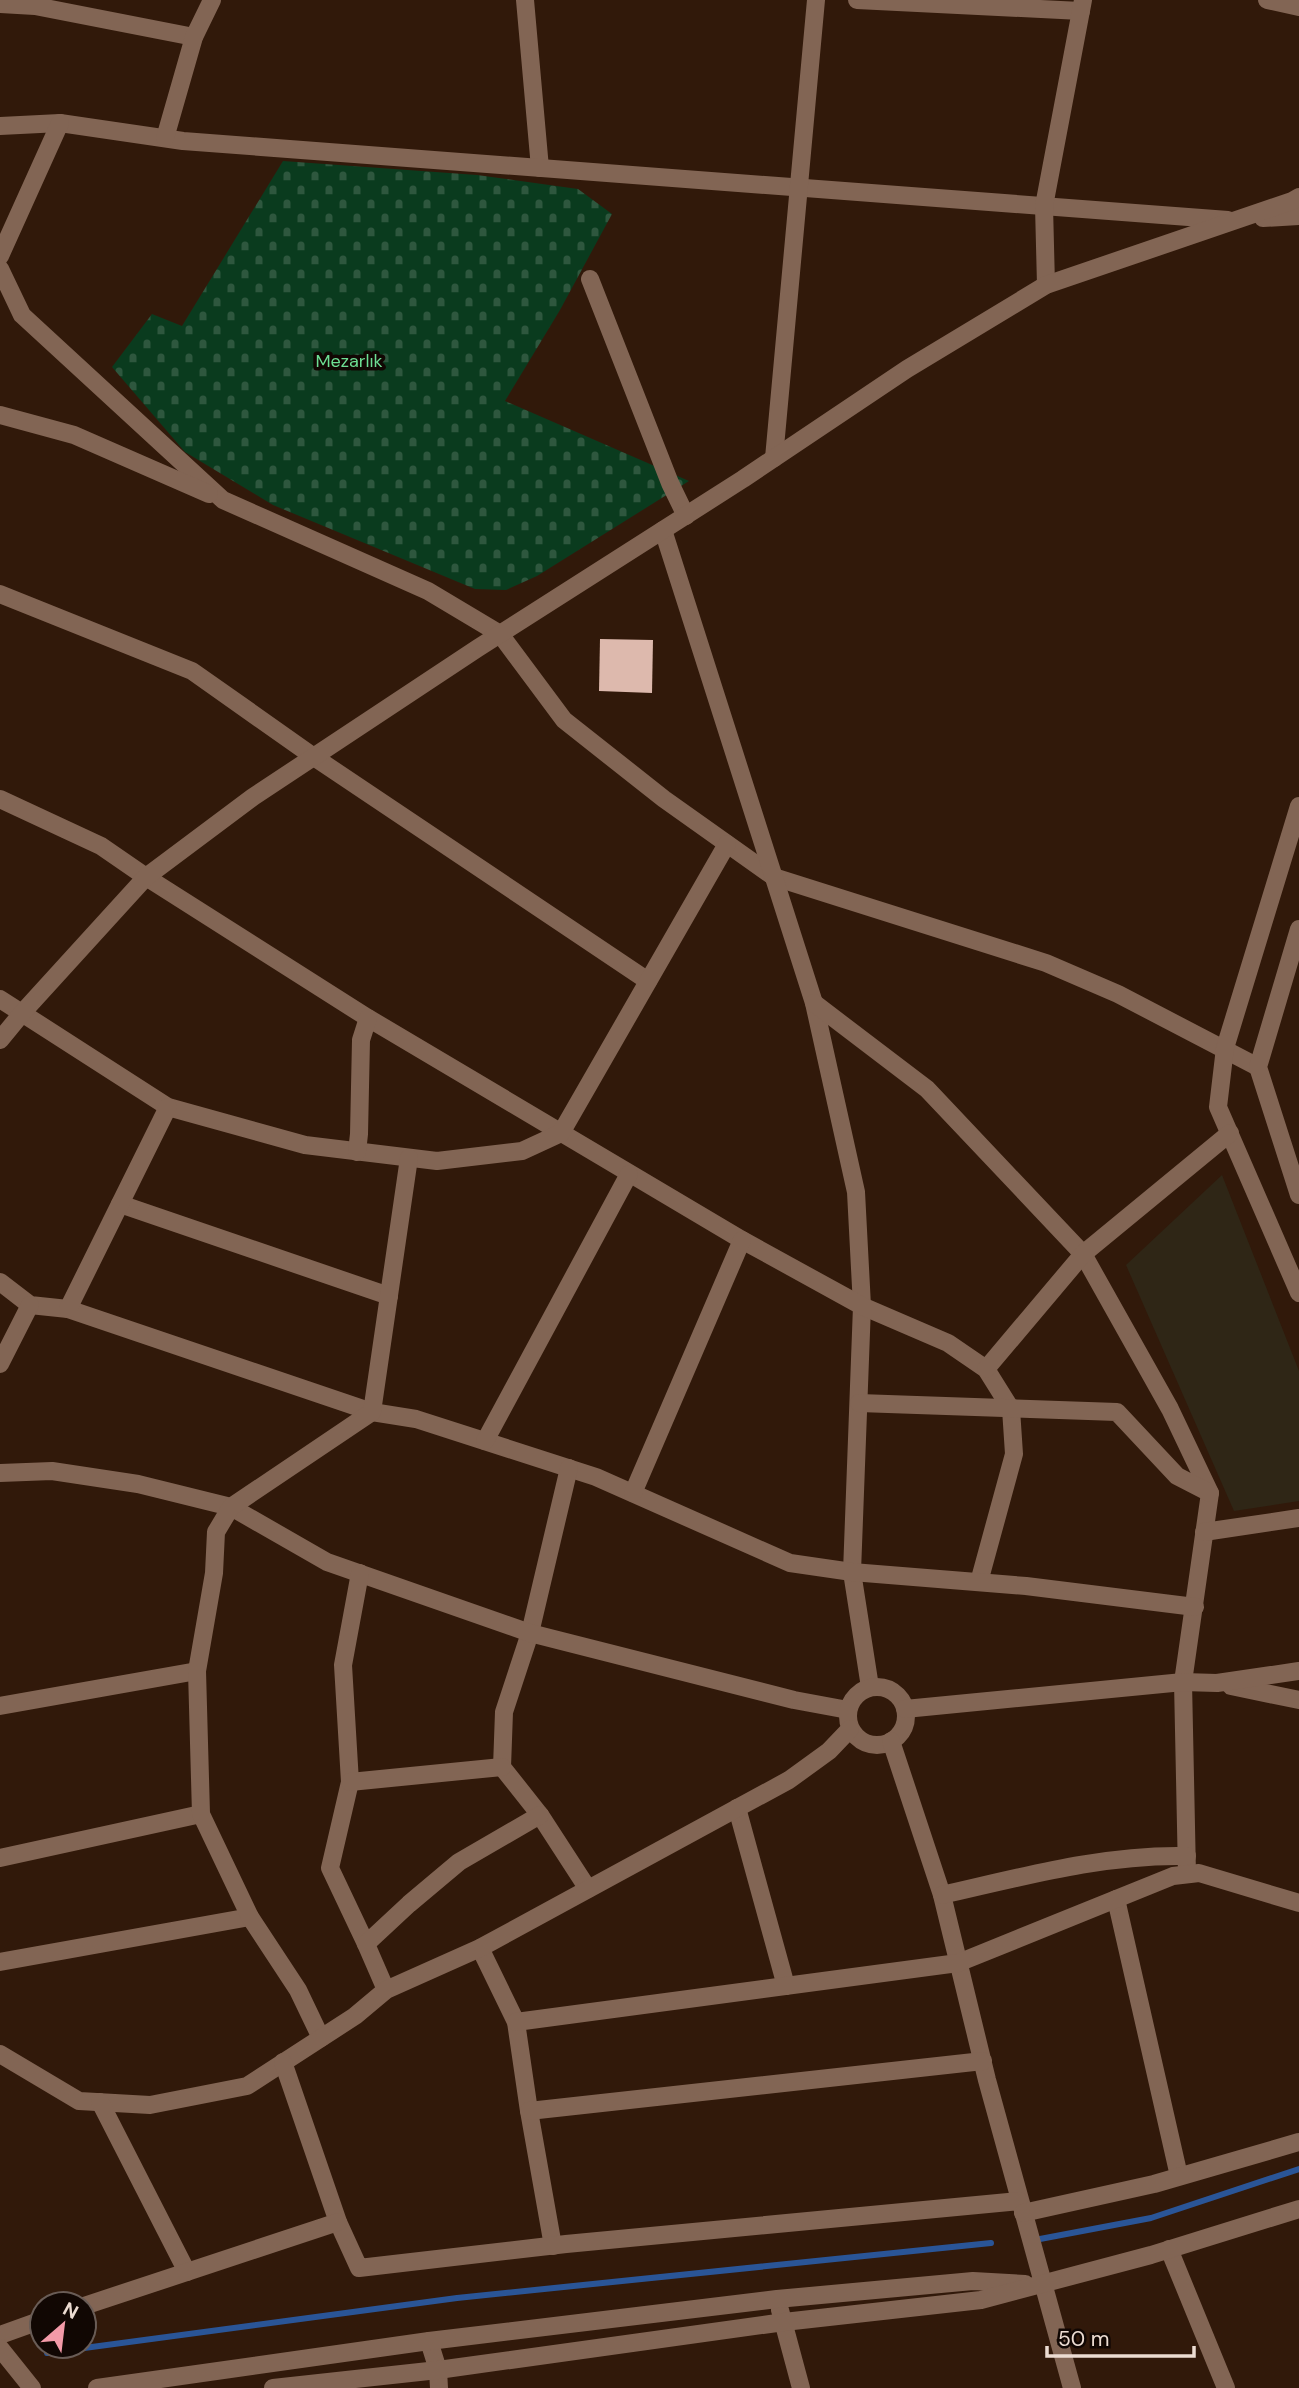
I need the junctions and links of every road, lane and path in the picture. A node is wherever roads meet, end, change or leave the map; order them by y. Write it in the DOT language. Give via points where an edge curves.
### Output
graph roads {
  1 [pos="212,0"];
  2 [pos="525,0"];
  3 [pos="816,0"];
  4 [pos="857,0"];
  5 [pos="1267,0"];
  6 [pos="0,4"];
  7 [pos="1082,6"];
  8 [pos="1299,7"];
  9 [pos="194,37"];
  10 [pos="60,123"];
  11 [pos="0,126"];
  12 [pos="165,138"];
  13 [pos="540,168"];
  14 [pos="798,187"];
  15 [pos="1299,197"];
  16 [pos="1044,206"];
  17 [pos="1299,215"];
  18 [pos="1235,221"];
  19 [pos="0,256"];
  20 [pos="0,269"];
  21 [pos="590,279"];
  22 [pos="1046,285"];
  23 [pos="0,415"];
  24 [pos="774,458"];
  25 [pos="223,500"];
  26 [pos="686,516"];
  27 [pos="663,530"];
  28 [pos="0,594"];
  29 [pos="500,634"];
  30 [pos="314,757"];
  31 [pos="0,799"];
  32 [pos="1299,806"];
  33 [pos="727,844"];
  34 [pos="146,877"];
  35 [pos="774,877"];
  36 [pos="1299,929"];
  37 [pos="648,981"];
  38 [pos="0,999"];
  39 [pos="814,1003"];
  40 [pos="23,1012"];
  41 [pos="368,1018"];
  42 [pos="0,1040"];
  43 [pos="1225,1048"];
  44 [pos="1258,1067"];
  45 [pos="168,1107"];
  46 [pos="561,1133"];
  47 [pos="1230,1133"];
  48 [pos="356,1152"];
  49 [pos="409,1158"];
  50 [pos="629,1174"];
  51 [pos="1299,1195"];
  52 [pos="120,1204"];
  53 [pos="742,1240"];
  54 [pos="1083,1254"];
  55 [pos="0,1282"];
  56 [pos="1299,1293"];
  57 [pos="389,1296"];
  58 [pos="30,1305"];
  59 [pos="862,1306"];
  60 [pos="68,1309"];
  61 [pos="0,1364"];
  62 [pos="986,1369"];
  63 [pos="859,1403"];
  64 [pos="1011,1409"];
  65 [pos="372,1412"];
  66 [pos="485,1441"];
  67 [pos="569,1468"];
  68 [pos="0,1473"];
  69 [pos="634,1493"];
  70 [pos="1210,1493"];
  71 [pos="231,1507"];
  72 [pos="1299,1518"];
  73 [pos="1204,1532"];
  74 [pos="852,1572"];
  75 [pos="360,1573"];
  76 [pos="979,1582"];
  77 [pos="1195,1607"];
  78 [pos="530,1633"];
  79 [pos="197,1671"];
  80 [pos="1299,1671"];
  81 [pos="1183,1682"];
  82 [pos="1217,1683"];
  83 [pos="870,1687"];
  84 [pos="1299,1700"];
  85 [pos="0,1706"];
  86 [pos="905,1709"];
  87 [pos="848,1710"];
  88 [pos="850,1729"];
  89 [pos="891,1741"];
  90 [pos="502,1767"];
  91 [pos="350,1782"];
  92 [pos="737,1808"];
  93 [pos="201,1814"];
  94 [pos="540,1815"];
  95 [pos="0,1858"];
  96 [pos="1187,1865"];
  97 [pos="587,1889"];
  98 [pos="942,1895"];
  99 [pos="1116,1899"];
  100 [pos="1299,1903"];
  101 [pos="250,1917"];
  102 [pos="366,1944"];
  103 [pos="480,1948"];
  104 [pos="0,1962"];
  105 [pos="958,1963"];
  106 [pos="786,1986"];
  107 [pos="386,1990"];
  108 [pos="516,2022"];
  109 [pos="321,2038"];
  110 [pos="0,2054"];
  111 [pos="983,2061"];
  112 [pos="284,2062"];
  113 [pos="100,2102"];
  114 [pos="529,2111"];
  115 [pos="1299,2142"];
  116 [pos="1179,2176"];
  117 [pos="1021,2207"];
  118 [pos="1299,2209"];
  119 [pos="338,2222"];
  120 [pos="553,2246"];
  121 [pos="1169,2249"];
  122 [pos="187,2272"];
  123 [pos="1042,2285"];
  124 [pos="777,2299"];
  125 [pos="98,2301"];
  126 [pos="783,2322"];
  127 [pos="28,2325"];
  128 [pos="0,2334"];
  129 [pos="429,2341"];
  130 [pos="0,2348"];
  131 [pos="439,2379"];
  132 [pos="32,2388"];
  133 [pos="97,2388"];
  134 [pos="274,2388"];
  135 [pos="801,2388"];
  136 [pos="1072,2388"];
  137 [pos="1226,2388"];
  1 -- 9 [label="street"];
  2 -- 13 [label="street"];
  3 -- 14 [label="street"];
  4 -- 7 [label="street"];
  5 -- 8 [label="street"];
  6 -- 9 [label="street" via="35,6"];
  7 -- 16 [label="street"];
  9 -- 12 [label="street"];
  10 -- 11 [label="street"];
  10 -- 12 [label="street"];
  10 -- 19 [label="street"];
  12 -- 13 [label="street"];
  13 -- 14 [label="street"];
  14 -- 16 [label="street"];
  14 -- 24 [label="street"];
  15 -- 18 [label="street"];
  16 -- 18 [label="street"];
  16 -- 22 [label="street"];
  17 -- 18 [label="street"];
  18 -- 22 [label="street"];
  20 -- 25 [label="street" via="22,315"];
  21 -- 26 [label="street"];
  22 -- 24 [label="street" via="907,369"];
  23 -- 25 [label="street" via="74,435"];
  24 -- 26 [label="street"];
  25 -- 29 [label="street" via="428,591"];
  26 -- 27 [label="street"];
  27 -- 29 [label="street"];
  27 -- 35 [label="street"];
  28 -- 30 [label="street" via="192,671"];
  29 -- 30 [label="street"];
  29 -- 33 [label="street" via="564,720"];
  30 -- 34 [label="street"];
  30 -- 37 [label="street"];
  31 -- 34 [label="street" via="101,846"];
  32 -- 43 [label="street"];
  33 -- 35 [label="street"];
  33 -- 37 [label="street"];
  34 -- 40 [label="street"];
  34 -- 41 [label="street"];
  35 -- 39 [label="street"];
  35 -- 43 [label="street" via="1046,963"];
  36 -- 44 [label="street"];
  37 -- 46 [label="street"];
  38 -- 40 [label="street"];
  39 -- 54 [label="street" via="927,1089"];
  39 -- 59 [label="street" via="856,1192"];
  40 -- 42 [label="street"];
  40 -- 45 [label="street"];
  41 -- 46 [label="street"];
  41 -- 48 [label="street" via="360,1040"];
  43 -- 44 [label="street"];
  43 -- 47 [label="street" via="1218,1107"];
  44 -- 51 [label="street"];
  45 -- 48 [label="street" via="305,1146"];
  45 -- 52 [label="street"];
  46 -- 49 [label="street" via="522,1151 437,1161"];
  46 -- 50 [label="street"];
  47 -- 54 [label="street"];
  47 -- 56 [label="street"];
  48 -- 49 [label="street"];
  49 -- 57 [label="street"];
  50 -- 53 [label="street"];
  50 -- 66 [label="street"];
  52 -- 57 [label="street"];
  52 -- 60 [label="street"];
  53 -- 59 [label="street"];
  53 -- 69 [label="street"];
  54 -- 62 [label="street"];
  54 -- 70 [label="street" via="1170,1409"];
  55 -- 58 [label="street"];
  57 -- 65 [label="street"];
  58 -- 60 [label="street"];
  58 -- 61 [label="street"];
  59 -- 62 [label="street" via="948,1343"];
  59 -- 63 [label="street"];
  60 -- 65 [label="street"];
  62 -- 64 [label="street"];
  63 -- 64 [label="street"];
  63 -- 74 [label="street"];
  64 -- 70 [label="street" via="1117,1412 1177,1476"];
  64 -- 76 [label="street" via="1014,1454"];
  65 -- 66 [label="street" via="416,1419"];
  65 -- 71 [label="street"];
  66 -- 67 [label="street"];
  67 -- 69 [label="street"];
  67 -- 78 [label="street"];
  68 -- 71 [label="street" via="52,1471 138,1484"];
  69 -- 74 [label="street" via="790,1563"];
  70 -- 73 [label="street"];
  71 -- 75 [label="street" via="327,1562"];
  71 -- 79 [label="street" via="216,1532 214,1573"];
  72 -- 73 [label="street"];
  73 -- 77 [label="street"];
  74 -- 76 [label="street"];
  74 -- 83 [label="street"];
  75 -- 78 [label="street"];
  75 -- 91 [label="street" via="343,1665"];
  76 -- 77 [label="street"];
  77 -- 81 [label="street"];
  78 -- 87 [label="street"];
  78 -- 90 [label="street" via="504,1712"];
  79 -- 85 [label="street"];
  79 -- 93 [label="street"];
  80 -- 82 [label="street"];
  81 -- 82 [label="street"];
  81 -- 86 [label="street"];
  81 -- 96 [label="street"];
  82 -- 84 [label="street"];
  83 -- 86 [label="street" via="895,1693"];
  83 -- 87 [label="street" via="856,1695"];
  86 -- 89 [label="street" via="904,1727"];
  87 -- 88 [label="street"];
  88 -- 89 [label="street" via="873,1745"];
  88 -- 92 [label="street" via="789,1780"];
  89 -- 98 [label="street"];
  90 -- 91 [label="street"];
  90 -- 94 [label="street"];
  91 -- 102 [label="street" via="330,1868"];
  92 -- 97 [label="street"];
  92 -- 106 [label="street"];
  93 -- 95 [label="street"];
  93 -- 101 [label="street"];
  94 -- 97 [label="street"];
  94 -- 102 [label="street" via="459,1862"];
  96 -- 98 [label="street" via="1155,1855 1078,1865"];
  96 -- 99 [label="street" via="1173,1876"];
  96 -- 100 [label="street" via="1199,1873"];
  97 -- 103 [label="street"];
  98 -- 105 [label="street"];
  99 -- 105 [label="street"];
  99 -- 116 [label="street"];
  101 -- 104 [label="street"];
  101 -- 109 [label="street" via="298,1990"];
  102 -- 107 [label="street"];
  103 -- 107 [label="street"];
  103 -- 108 [label="street"];
  105 -- 106 [label="street"];
  105 -- 111 [label="street"];
  106 -- 108 [label="street"];
  107 -- 109 [label="street"];
  108 -- 114 [label="street"];
  109 -- 112 [label="street"];
  110 -- 113 [label="street" via="79,2101"];
  111 -- 114 [label="street"];
  111 -- 117 [label="street"];
  112 -- 113 [label="street" via="247,2086 150,2105"];
  112 -- 119 [label="street"];
  113 -- 122 [label="street"];
  114 -- 120 [label="street"];
  115 -- 116 [label="street"];
  116 -- 117 [label="street"];
  117 -- 120 [label="street"];
  117 -- 123 [label="street"];
  118 -- 121 [label="street"];
  119 -- 120 [label="street" via="359,2268"];
  119 -- 122 [label="street"];
  121 -- 123 [label="street"];
  121 -- 137 [label="street"];
  122 -- 125 [label="street"];
  123 -- 124 [label="street" via="973,2281"];
  123 -- 126 [label="street" via="981,2300"];
  123 -- 136 [label="street"];
  124 -- 126 [label="street"];
  124 -- 129 [label="street"];
  126 -- 131 [label="street"];
  126 -- 135 [label="street"];
  127 -- 128 [label="street"];
  129 -- 131 [label="street"];
  129 -- 133 [label="street"];
  130 -- 132 [label="street"];
  131 -- 134 [label="street"];
}
